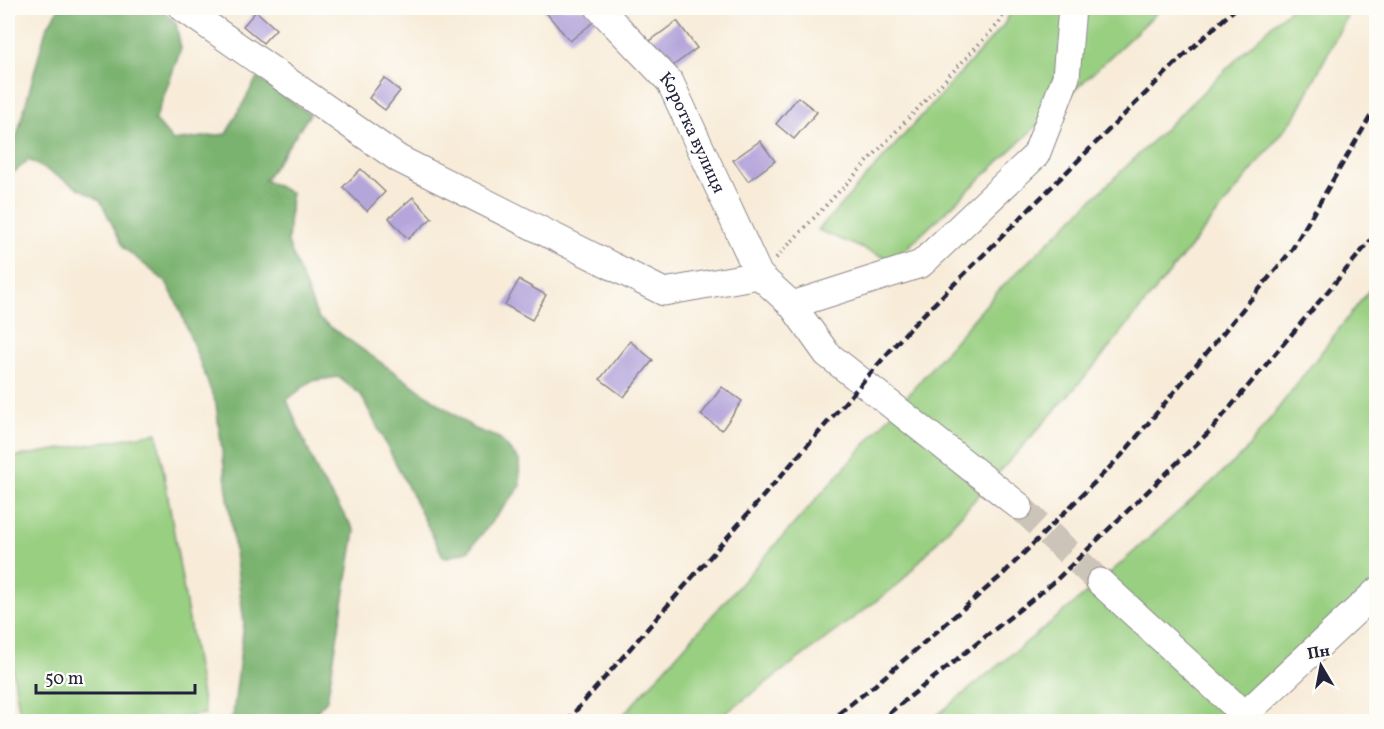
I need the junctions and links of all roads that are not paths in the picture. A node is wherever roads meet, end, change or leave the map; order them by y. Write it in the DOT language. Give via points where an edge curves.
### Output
graph roads {
  1 [pos="183,8"];
  2 [pos="599,8"];
  3 [pos="1072,8"];
  4 [pos="759,275"];
  5 [pos="792,304"];
  6 [pos="1019,506"];
  7 [pos="1100,582"];
  8 [pos="1377,592"];
  9 [pos="1241,718"];
  1 -- 4 [label="street" via="399,159 664,292"];
  2 -- 4 [label="street, Коротка вулиця" via="670,82"];
  3 -- 5 [label="street" via="1066,77 1036,155 921,264"];
  4 -- 5 [label="street"];
  5 -- 6 [label="street" via="827,354"];
  7 -- 9 [label="street"];
  8 -- 9 [label="street"];
}
